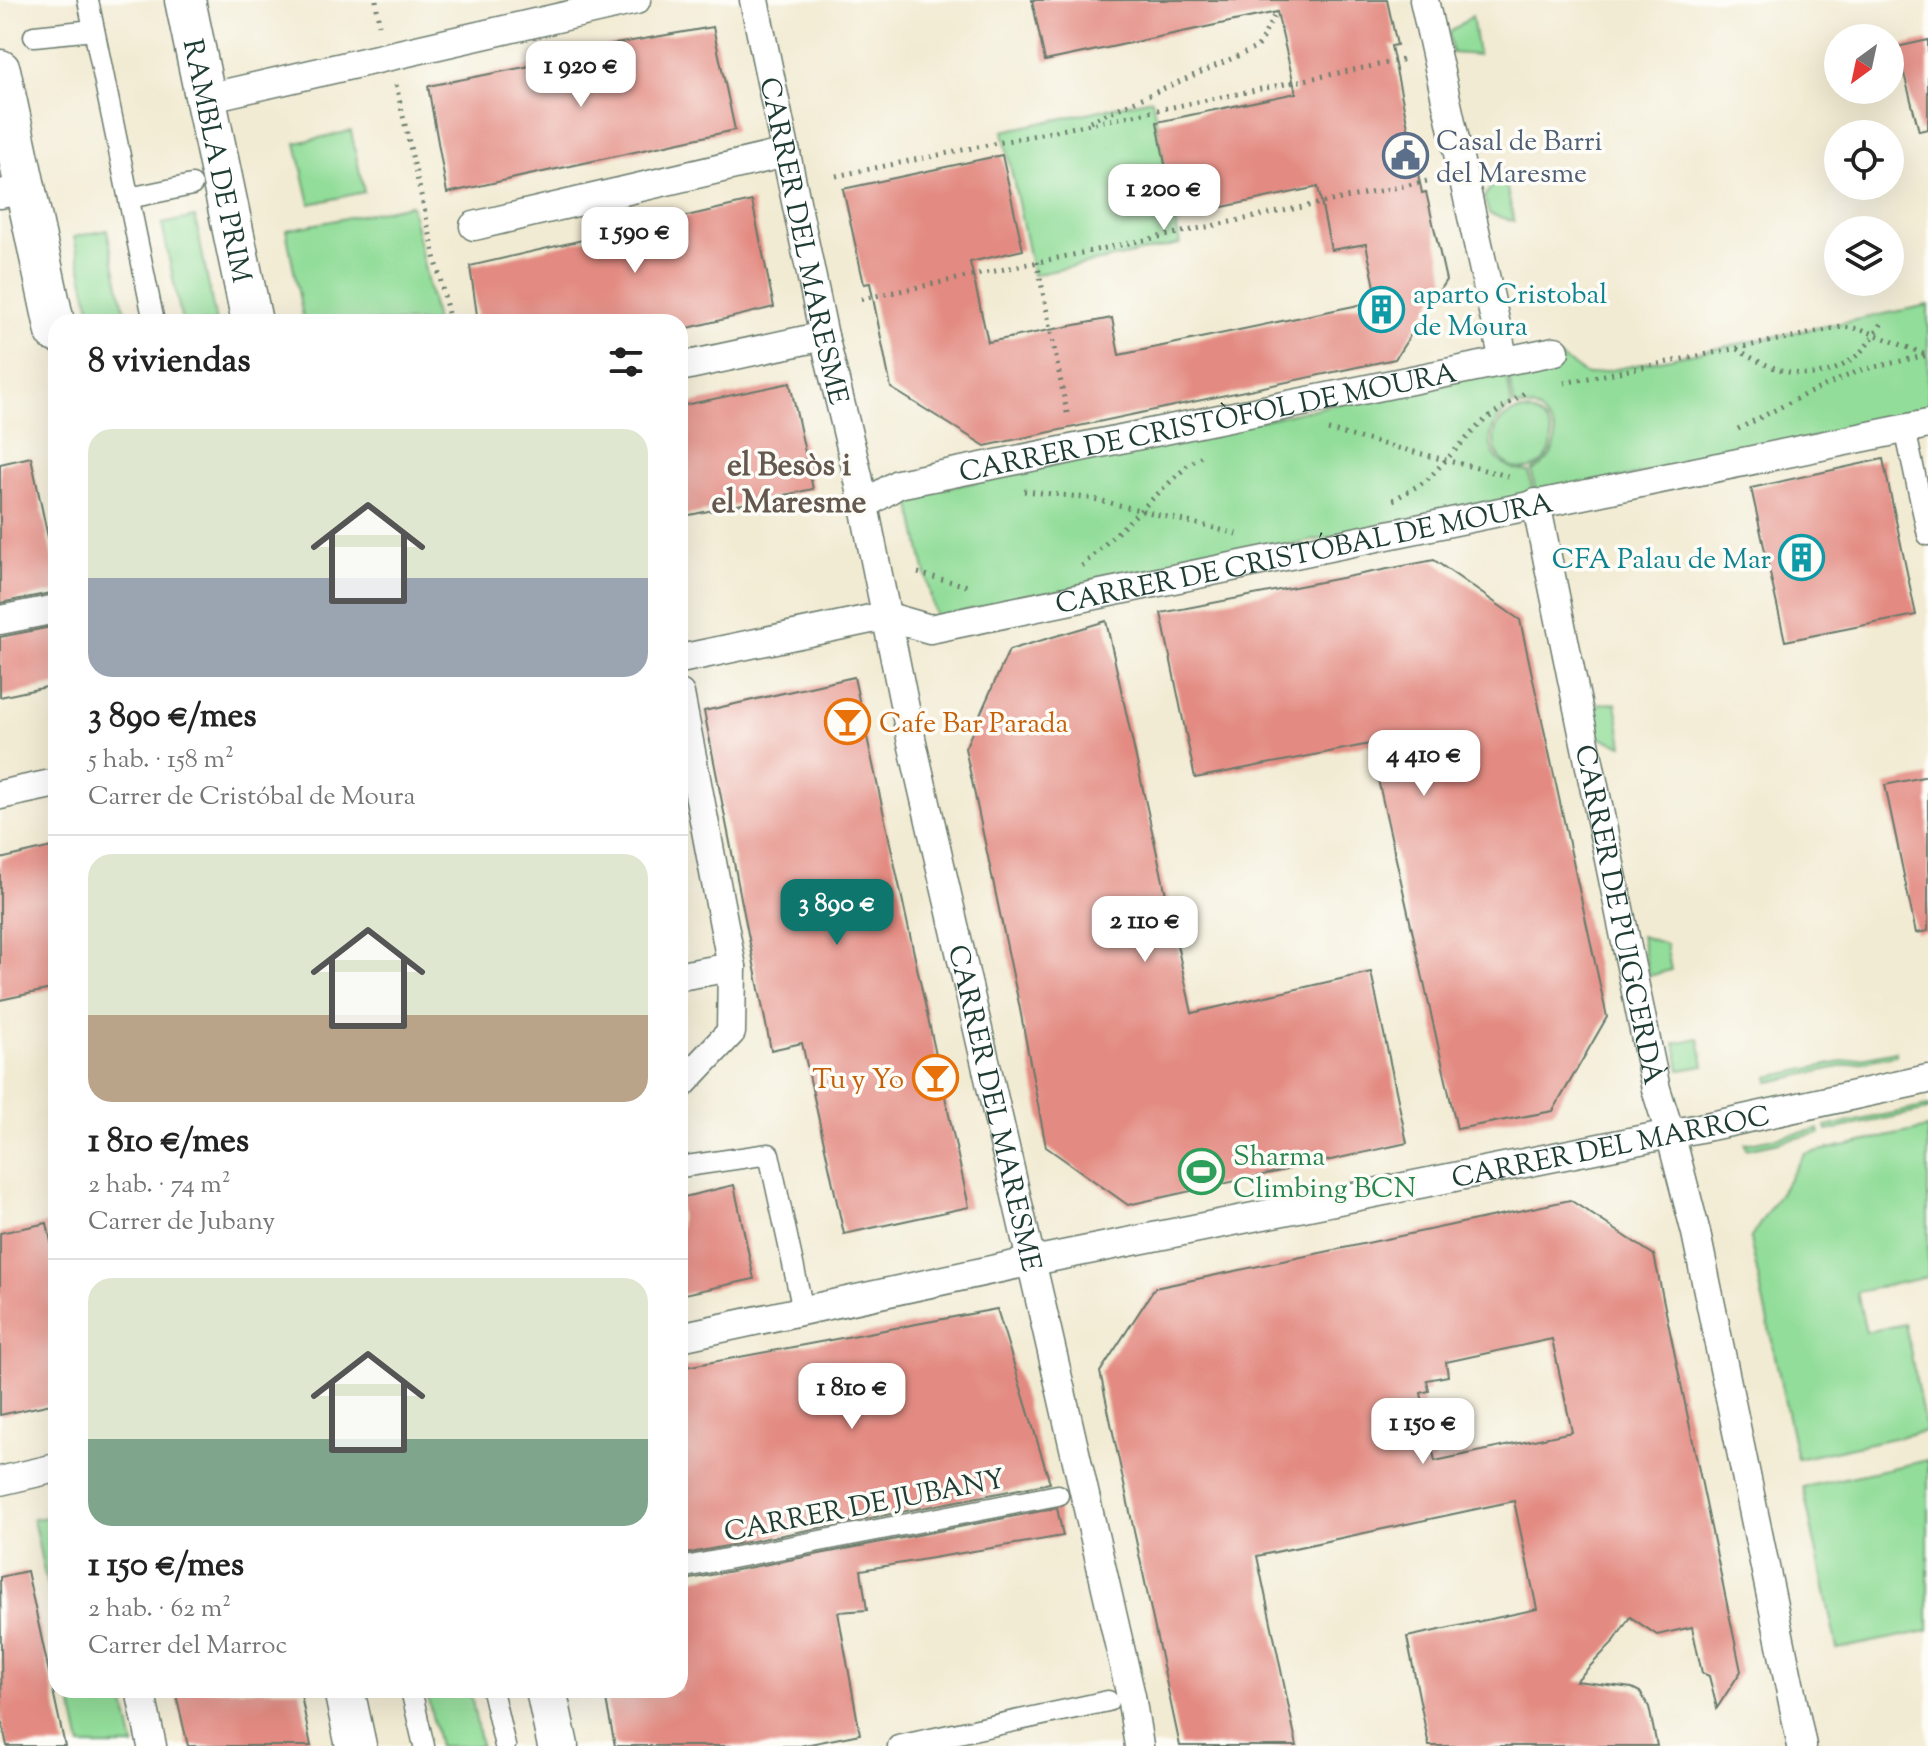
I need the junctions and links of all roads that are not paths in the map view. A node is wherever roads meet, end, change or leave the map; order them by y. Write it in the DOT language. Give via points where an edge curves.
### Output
graph roads {
  1 [pos="88,0"];
  2 [pos="185,0"];
  3 [pos="636,0"];
  4 [pos="754,0"];
  5 [pos="1424,0"];
  6 [pos="94,30"];
  7 [pos="34,36"];
  8 [pos="2,85"];
  9 [pos="206,98"];
  10 [pos="786,153"];
  11 [pos="192,185"];
  12 [pos="13,191"];
  13 [pos="129,198"];
  14 [pos="474,226"];
  15 [pos="51,314"];
  16 [pos="152,314"];
  17 [pos="250,314"];
  18 [pos="824,336"];
  19 [pos="1555,351"];
  20 [pos="1504,361"];
  21 [pos="688,365"];
  22 [pos="1917,426"];
  23 [pos="1530,491"];
  24 [pos="864,505"];
  25 [pos="1928,535"];
  26 [pos="48,611"];
  27 [pos="885,616"];
  28 [pos="0,620"];
  29 [pos="688,657"];
  30 [pos="688,736"];
  31 [pos="48,785"];
  32 [pos="0,795"];
  33 [pos="732,967"];
  34 [pos="688,975"];
  35 [pos="688,1078"];
  36 [pos="1928,1079"];
  37 [pos="1670,1133"];
  38 [pos="688,1166"];
  39 [pos="1033,1261"];
  40 [pos="803,1310"];
  41 [pos="688,1335"];
  42 [pos="48,1470"];
  43 [pos="0,1481"];
  44 [pos="1058,1495"];
  45 [pos="688,1566"];
  46 [pos="142,1698"];
  47 [pos="346,1698"];
  48 [pos="413,1698"];
  49 [pos="494,1698"];
  50 [pos="548,1698"];
  51 [pos="1108,1701"];
  52 [pos="152,1746"];
  53 [pos="356,1746"];
  54 [pos="424,1746"];
  55 [pos="505,1746"];
  56 [pos="558,1746"];
  57 [pos="898,1746"];
  58 [pos="1139,1746"];
  59 [pos="1802,1746"];
  1 -- 6 [label="street"];
  2 -- 9 [label="main road, RAMBLA DE PRIM"];
  3 -- 9 [label="street"];
  4 -- 10 [label="street, CARRER DEL MARESME"];
  5 -- 20 [label="street"];
  6 -- 7 [label="street"];
  6 -- 13 [label="street"];
  8 -- 12 [label="main road"];
  9 -- 17 [label="main road, RAMBLA DE PRIM"];
  10 -- 14 [label="street"];
  10 -- 18 [label="street, CARRER DEL MARESME"];
  11 -- 13 [label="street, RAMBLA DE PRIM"];
  12 -- 15 [label="main road"];
  13 -- 16 [label="street"];
  18 -- 21 [label="street"];
  18 -- 24 [label="street, CARRER DEL MARESME"];
  19 -- 20 [label="street, CARRER DE CRISTÒFOL DE MOURA"];
  20 -- 24 [label="street, CARRER DE CRISTÒFOL DE MOURA" via="898,484"];
  22 -- 23 [label="street, CARRER DE CRISTÓBAL DE MOURA"];
  22 -- 25 [label="street"];
  23 -- 27 [label="street, CARRER DE CRISTÓBAL DE MOURA" via="930,629"];
  23 -- 37 [label="street, CARRER DE PUIGCERDÀ" via="1656,1089"];
  24 -- 27 [label="street, CARRER DEL MARESME"];
  26 -- 28 [label="street"];
  27 -- 29 [label="street, CARRER DE CRISTÓBAL DE MOURA"];
  27 -- 39 [label="street, CARRER DEL MARESME"];
  30 -- 33 [label="street"];
  31 -- 32 [label="street"];
  33 -- 34 [label="street"];
  33 -- 35 [label="street" via="731,1032"];
  36 -- 37 [label="street, CARRER DEL MARROC"];
  37 -- 39 [label="street, CARRER DEL MARROC"];
  37 -- 59 [label="street, CARRER DE PUIGCERDÀ" via="1696,1233"];
  38 -- 40 [label="street" via="769,1154"];
  39 -- 40 [label="street, CARRER DEL MARROC"];
  39 -- 58 [label="street, CARRER DEL MARESME"];
  40 -- 41 [label="street, CARRER DEL MARROC"];
  42 -- 43 [label="street"];
  44 -- 45 [label="street, CARRER DE JUBANY"];
  46 -- 52 [label="street"];
  47 -- 53 [label="main road"];
  48 -- 54 [label="street"];
  49 -- 55 [label="street"];
  50 -- 56 [label="main road"];
  51 -- 57 [label="street"];
}
